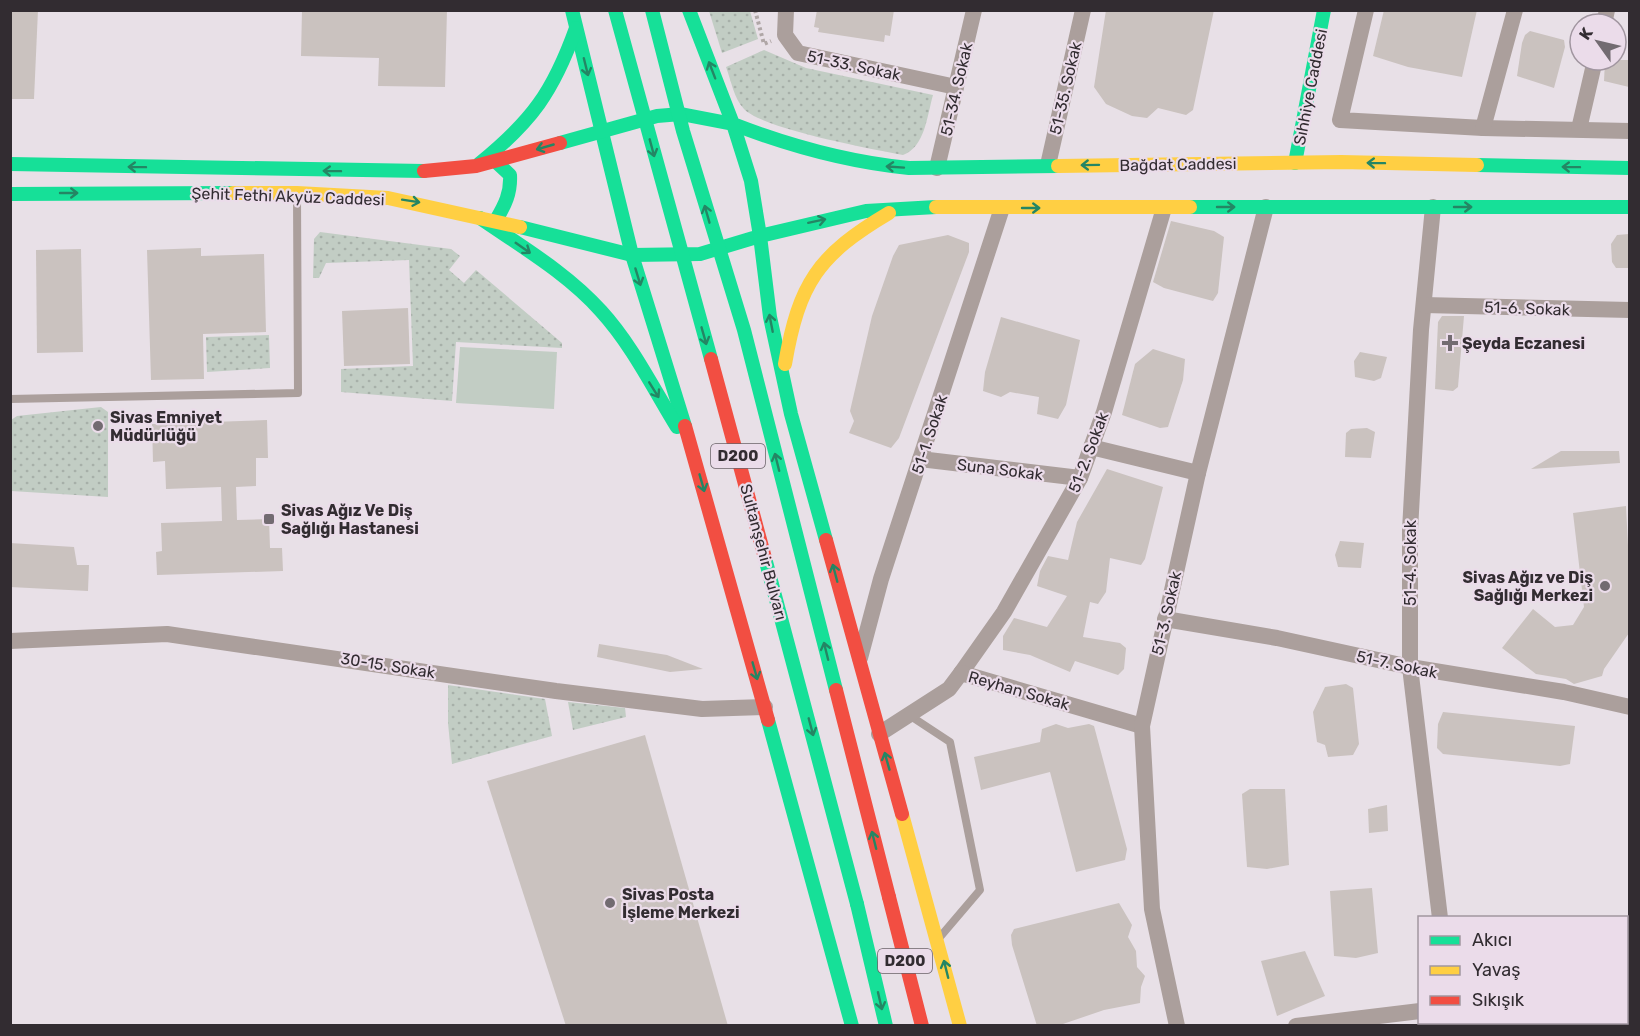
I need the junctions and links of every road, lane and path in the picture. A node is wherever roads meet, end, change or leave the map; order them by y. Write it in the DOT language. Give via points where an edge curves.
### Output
graph roads {
  1 [pos="572,10"];
  2 [pos="615,10"];
  3 [pos="652,10"];
  4 [pos="689,10"];
  5 [pos="786,10"];
  6 [pos="974,10"];
  7 [pos="1083,10"];
  8 [pos="1324,10"];
  9 [pos="1366,10"];
  10 [pos="1515,10"];
  11 [pos="576,28"];
  12 [pos="1592,72"];
  13 [pos="956,87"];
  14 [pos="733,124"];
  15 [pos="1483,128"];
  16 [pos="1579,129"];
  17 [pos="602,131"];
  18 [pos="1629,131"];
  19 [pos="495,161"];
  20 [pos="1295,163"];
  21 [pos="10,164"];
  22 [pos="1048,165"];
  23 [pos="476,166"];
  24 [pos="938,168"];
  25 [pos="1629,168"];
  26 [pos="297,193"];
  27 [pos="10,194"];
  28 [pos="1266,207"];
  29 [pos="1433,207"];
  30 [pos="1629,207"];
  31 [pos="897,208"];
  32 [pos="1002,208"];
  33 [pos="1164,208"];
  34 [pos="475,215"];
  35 [pos="496,220"];
  36 [pos="760,236"];
  37 [pos="632,255"];
  38 [pos="1424,304"];
  39 [pos="1629,310"];
  40 [pos="782,378"];
  41 [pos="10,399"];
  42 [pos="1091,447"];
  43 [pos="694,453"];
  44 [pos="920,459"];
  45 [pos="1198,473"];
  46 [pos="1080,478"];
  47 [pos="1165,619"];
  48 [pos="10,641"];
  49 [pos="860,662"];
  50 [pos="1410,667"];
  51 [pos="961,674"];
  52 [pos="1629,706"];
  53 [pos="765,707"];
  54 [pos="909,716"];
  55 [pos="1142,726"];
  56 [pos="879,735"];
  57 [pos="1440,916"];
  58 [pos="938,939"];
  59 [pos="1418,1011"];
  60 [pos="852,1026"];
  61 [pos="886,1026"];
  62 [pos="922,1026"];
  63 [pos="960,1026"];
  64 [pos="1178,1026"];
  65 [pos="1296,1026"];
  1 -- 11 [label="main road"];
  2 -- 61 [label="main road, Sultanşehir Bulvarı / D200, one-way, bridge" via="730,426"];
  62 -- 3 [label="main road, D200, one-way, bridge" via="744,330 687,143"];
  14 -- 4 [label="main road, one-way"];
  5 -- 13 [label="street, 51-33. Sokak" via="785,34 798,53"];
  6 -- 13 [label="street, 51-34. Sokak"];
  7 -- 22 [label="street, 51-35. Sokak"];
  8 -- 20 [label="main road, Sıhhiye Caddesi"];
  9 -- 15 [label="street" via="1340,120"];
  10 -- 15 [label="street"];
  11 -- 17 [label="main road, one-way"];
  11 -- 23 [label="main road" via="565,60 535,115"];
  12 -- 16 [label="street"];
  13 -- 24 [label="street, 51-34. Sokak"];
  14 -- 17 [label="main road, Bağdat Caddesi" via="681,114 657,116"];
  24 -- 14 [label="main road, Bağdat Caddesi, one-way" via="854,162"];
  14 -- 36 [label="main road" via="751,181"];
  15 -- 16 [label="street"];
  16 -- 18 [label="street"];
  17 -- 19 [label="main road, Şehit Fethi Akyüz Caddesi, one-way"];
  17 -- 37 [label="main road"];
  19 -- 23 [label="main road, Şehit Fethi Akyüz Caddesi"];
  19 -- 35 [label="main road" via="510,175 511,188"];
  20 -- 22 [label="main road, Bağdat Caddesi, one-way"];
  25 -- 20 [label="main road, Bağdat Caddesi, one-way"];
  23 -- 21 [label="main road, Şehit Fethi Akyüz Caddesi, one-way" via="409,172"];
  22 -- 24 [label="main road, Bağdat Caddesi"];
  27 -- 26 [label="main road, Şehit Fethi Akyüz Caddesi, one-way"];
  26 -- 34 [label="main road, Şehit Fethi Akyüz Caddesi, one-way" via="388,198"];
  26 -- 41 [label="lane" via="298,393"];
  28 -- 29 [label="main road"];
  33 -- 28 [label="main road, one-way"];
  28 -- 45 [label="street, 51-3. Sokak"];
  29 -- 30 [label="main road, one-way"];
  29 -- 38 [label="street, 51-4. Sokak"];
  31 -- 32 [label="main road"];
  36 -- 31 [label="main road, one-way" via="866,211"];
  31 -- 40 [label="main road" via="852,235 827,257 807,283 795,309"];
  32 -- 33 [label="main road, one-way"];
  32 -- 44 [label="street, 51-1. Sokak"];
  33 -- 42 [label="street, 51-2. Sokak"];
  34 -- 35 [label="main road, Şehit Fethi Akyüz Caddesi"];
  34 -- 43 [label="main road, one-way" via="539,259 599,309 624,341"];
  35 -- 37 [label="main road, Şehit Fethi Akyüz Caddesi"];
  36 -- 37 [label="main road, Şehit Fethi Akyüz Caddesi" via="700,254"];
  40 -- 36 [label="main road, one-way"];
  37 -- 43 [label="main road, one-way"];
  38 -- 39 [label="street, 51-6. Sokak"];
  38 -- 50 [label="street, 51-4. Sokak" via="1410,530"];
  49 -- 40 [label="main road, one-way"];
  42 -- 45 [label="street"];
  42 -- 46 [label="street, 51-2. Sokak"];
  43 -- 53 [label="main road, one-way"];
  44 -- 46 [label="street, Suna Sokak"];
  44 -- 49 [label="street, 51-1. Sokak" via="881,579"];
  45 -- 47 [label="street, 51-3. Sokak"];
  46 -- 51 [label="street, 51-2. Sokak" via="1004,612"];
  47 -- 50 [label="street, 51-7. Sokak"];
  47 -- 55 [label="street, 51-3. Sokak"];
  48 -- 53 [label="street, 30-15. Sokak" via="167,634 668,705 702,709"];
  49 -- 56 [label="main road"];
  50 -- 52 [label="street, 51-7. Sokak"];
  50 -- 57 [label="street, 51-4. Sokak"];
  51 -- 54 [label="street, Reyhan Sokak" via="950,689"];
  51 -- 55 [label="street, Reyhan Sokak"];
  53 -- 60 [label="main road"];
  54 -- 56 [label="street, Reyhan Sokak"];
  54 -- 58 [label="lane" via="950,742 980,890"];
  55 -- 64 [label="street, 51-3. Sokak" via="1152,909"];
  58 -- 56 [label="main road, one-way"];
  63 -- 58 [label="main road, one-way"];
  59 -- 65 [label="street"];
}
